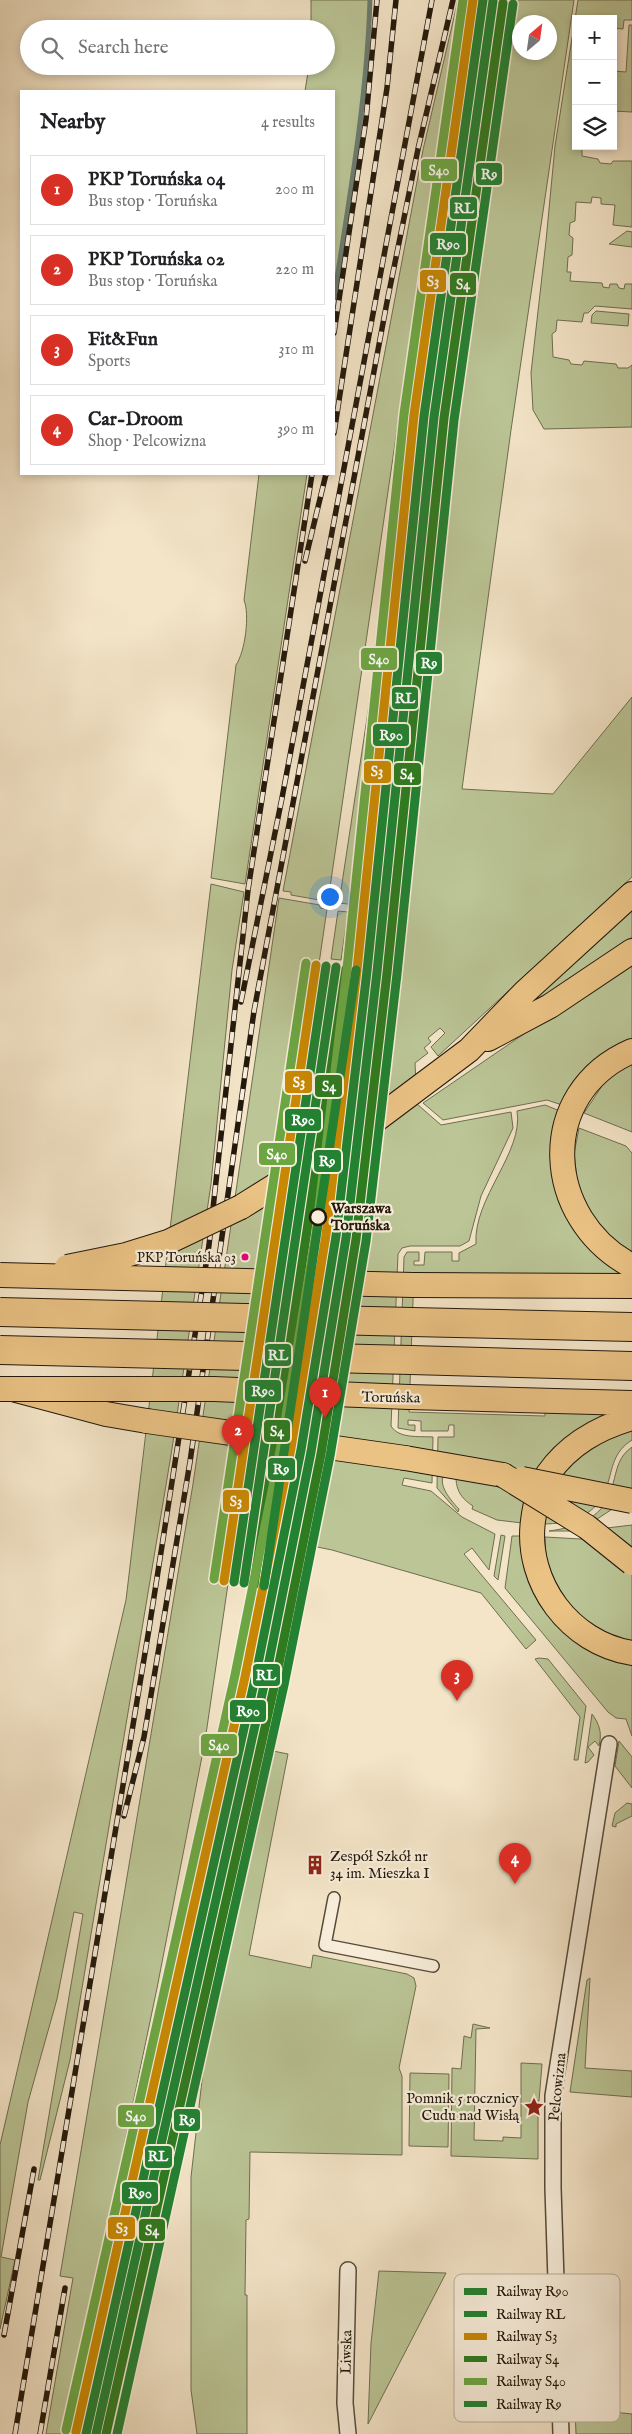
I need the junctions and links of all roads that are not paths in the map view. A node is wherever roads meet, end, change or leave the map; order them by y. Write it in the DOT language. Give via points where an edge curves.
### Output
graph roads {
  1 [pos="632,894"];
  2 [pos="632,951"];
  3 [pos="469,1050"];
  4 [pos="632,1051"];
  5 [pos="632,1266"];
  6 [pos="0,1274"];
  7 [pos="632,1286"];
  8 [pos="0,1312"];
  9 [pos="632,1327"];
  10 [pos="0,1350"];
  11 [pos="632,1366"];
  12 [pos="6,1389"];
  13 [pos="632,1403"];
  14 [pos="632,1418"];
  15 [pos="503,1476"];
  16 [pos="632,1501"];
  17 [pos="632,1563"];
  18 [pos="632,1653"];
  19 [pos="610,1744"];
  20 [pos="334,1898"];
  21 [pos="433,1966"];
  22 [pos="348,2270"];
  23 [pos="556,2274"];
  24 [pos="348,2434"];
  1 -- 3 [label="main road" via="525,992"];
  2 -- 3 [label="main road" via="550,1006"];
  3 -- 6 [label="main road, bridge" via="353,1137 241,1207 185,1236 106,1260"];
  4 -- 5 [label="main road" via="600,1072 586,1088 570,1116 562,1163 565,1185 581,1222 612,1254"];
  6 -- 7 [label="main road, bridge" via="413,1285"];
  8 -- 9 [label="highway, bridge"];
  10 -- 11 [label="highway, bridge"];
  12 -- 13 [label="main road, Toruńska, bridge" via="214,1389"];
  12 -- 15 [label="main road, bridge" via="106,1414 380,1454"];
  14 -- 18 [label="main road" via="591,1434 562,1458 540,1490 532,1530 534,1562 542,1583 564,1615 597,1642"];
  15 -- 16 [label="main road, bridge"];
  15 -- 17 [label="main road, bridge" via="587,1527"];
  19 -- 23 [label="street, Pelcowizna" via="554,2096"];
  20 -- 21 [label="street" via="325,1945"];
  22 -- 24 [label="street, Liwska" via="345,2403"];
}
